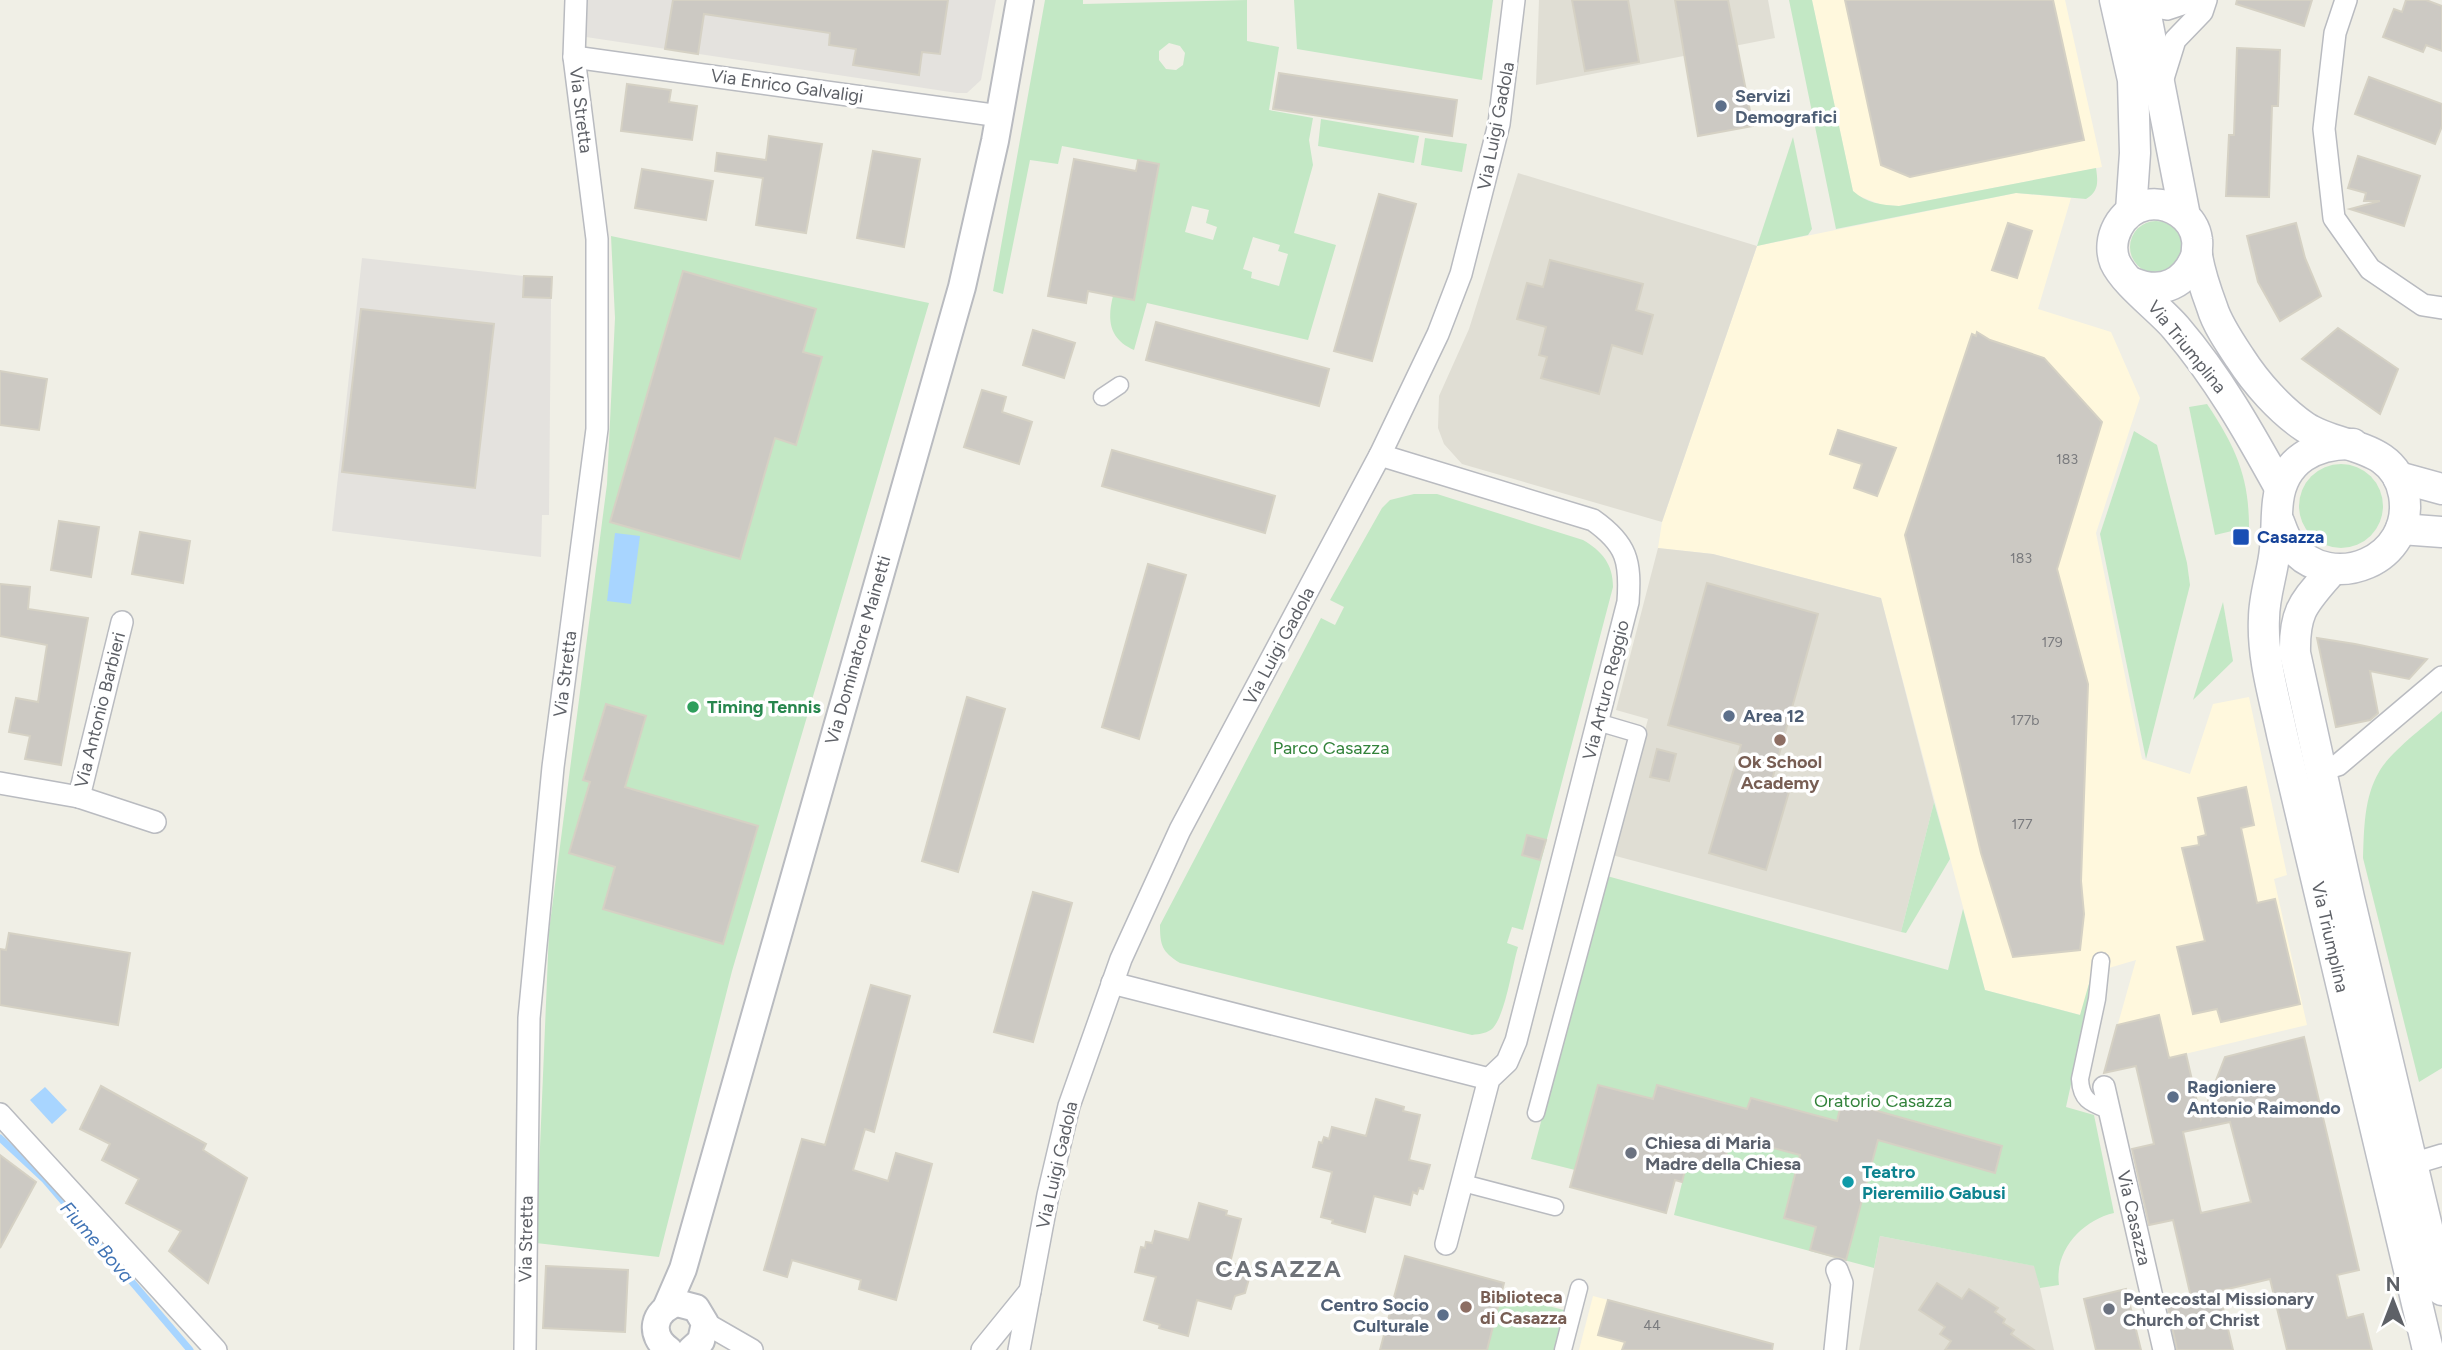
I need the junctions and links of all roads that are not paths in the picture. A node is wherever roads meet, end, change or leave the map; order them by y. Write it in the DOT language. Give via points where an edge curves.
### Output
graph roads {
  1 [pos="576,0"];
  2 [pos="1020,0"];
  3 [pos="1514,0"];
  4 [pos="2194,0"];
  5 [pos="2206,0"];
  6 [pos="2346,0"];
  7 [pos="2134,2"];
  8 [pos="1011,13"];
  9 [pos="574,57"];
  10 [pos="2161,85"];
  11 [pos="1000,116"];
  12 [pos="2131,211"];
  13 [pos="2185,216"];
  14 [pos="2197,254"];
  15 [pos="2133,283"];
  16 [pos="2442,308"];
  17 [pos="1120,385"];
  18 [pos="1102,397"];
  19 [pos="2354,444"];
  20 [pos="1380,455"];
  21 [pos="2398,477"];
  22 [pos="2280,488"];
  23 [pos="2442,489"];
  24 [pos="2279,522"];
  25 [pos="2401,529"];
  26 [pos="2442,532"];
  27 [pos="2332,570"];
  28 [pos="122,622"];
  29 [pos="2442,677"];
  30 [pos="1604,724"];
  31 [pos="2320,770"];
  32 [pos="0,783"];
  33 [pos="79,797"];
  34 [pos="155,822"];
  35 [pos="2101,961"];
  36 [pos="1112,982"];
  37 [pos="1489,1079"];
  38 [pos="2104,1087"];
  39 [pos="2108,1111"];
  40 [pos="1536,1113"];
  41 [pos="0,1114"];
  42 [pos="2442,1155"];
  43 [pos="2412,1164"];
  44 [pos="1463,1183"];
  45 [pos="1555,1207"];
  46 [pos="1446,1244"];
  47 [pos="683,1269"];
  48 [pos="1837,1270"];
  49 [pos="1579,1288"];
  50 [pos="1031,1290"];
  51 [pos="2442,1290"];
  52 [pos="667,1306"];
  53 [pos="698,1332"];
  54 [pos="661,1346"];
  55 [pos="216,1350"];
  56 [pos="525,1350"];
  57 [pos="742,1350"];
  58 [pos="752,1350"];
  59 [pos="982,1350"];
  60 [pos="1019,1350"];
  61 [pos="1563,1350"];
  62 [pos="1835,1350"];
  63 [pos="2164,1350"];
  64 [pos="2428,1350"];
  1 -- 9 [label="street, Via Stretta"];
  2 -- 8 [label="street, Via Dominatore Mainetti"];
  3 -- 20 [label="street, Via Luigi Gadola" via="1499,124 1461,274 1438,334"];
  4 -- 7 [label="street" via="2167,9"];
  5 -- 10 [label="street" via="2202,12 2175,40"];
  6 -- 16 [label="street" via="2333,44 2323,129 2333,218 2370,269 2423,305"];
  7 -- 10 [label="main road, Via Triumplina"];
  7 -- 12 [label="main road, Via Triumplina"];
  8 -- 11 [label="street, Via Dominatore Mainetti"];
  9 -- 11 [label="street, Via Enrico Galvaligi"];
  9 -- 56 [label="street, Via Stretta" via="597,239 597,429 553,767 529,1017"];
  10 -- 13 [label="main road, Via Triumplina"];
  11 -- 47 [label="street, Via Dominatore Mainetti" via="962,287"];
  12 -- 13 [label="main road" via="2159,204"];
  12 -- 15 [label="main road, Via Triumplina" via="2114,234 2112,247 2122,274"];
  13 -- 14 [label="main road, Via Triumplina" via="2197,239"];
  14 -- 15 [label="main road, Via Triumplina" via="2184,278 2172,285 2146,288"];
  14 -- 19 [label="main road, Via Triumplina" via="2213,310 2265,391 2306,428"];
  15 -- 22 [label="main road, Via Triumplina" via="2218,381"];
  17 -- 18 [label="street"];
  19 -- 21 [label="main road, Via Triumplina" via="2380,455"];
  19 -- 22 [label="main road" via="2330,443 2308,452 2290,467"];
  20 -- 36 [label="street, Via Luigi Gadola" via="1180,830"];
  20 -- 37 [label="street, Via Arturo Reggio" via="1592,520 1611,533 1625,551 1630,575 1628,602 1516,1041 1507,1062"];
  21 -- 23 [label="main road"];
  21 -- 25 [label="main road" via="2404,494"];
  22 -- 24 [label="main road, Via Triumplina"];
  24 -- 27 [label="main road" via="2290,545 2308,561"];
  24 -- 64 [label="main road, Via Triumplina" via="2264,614 2265,653"];
  25 -- 26 [label="main road"];
  25 -- 27 [label="main road" via="2393,544 2373,561 2349,570"];
  27 -- 31 [label="main road, Via Triumplina" via="2298,613 2294,625 2295,653"];
  28 -- 33 [label="street, Via Antonio Barbieri"];
  29 -- 31 [label="street" via="2338,765"];
  30 -- 40 [label="street" via="1638,734"];
  31 -- 43 [label="main road, Via Triumplina"];
  32 -- 33 [label="street, Via Antonio Barbieri"];
  33 -- 34 [label="street, Via Antonio Barbieri"];
  35 -- 39 [label="street" via="2080,1091 2087,1102"];
  36 -- 37 [label="street"];
  36 -- 50 [label="street, Via Luigi Gadola" via="1069,1106"];
  37 -- 44 [label="street, Via Arturo Reggio"];
  38 -- 39 [label="street, Via Casazza"];
  39 -- 63 [label="street, Via Casazza"];
  41 -- 55 [label="street"];
  42 -- 43 [label="street"];
  43 -- 51 [label="main road, Via Triumplina"];
  44 -- 45 [label="street"];
  44 -- 46 [label="street, Via Arturo Reggio"];
  47 -- 52 [label="street, Via Dominatore Mainetti"];
  47 -- 53 [label="street"];
  48 -- 62 [label="street" via="1842,1283"];
  49 -- 61 [label="street"];
  50 -- 59 [label="street, Via Luigi Gadola"];
  50 -- 60 [label="street, Via Luigi Gadola"];
  52 -- 53 [label="street" via="687,1303"];
  52 -- 54 [label="street, Via Dominatore Mainetti" via="656,1322"];
  53 -- 57 [label="street"];
  53 -- 58 [label="street"];
}
